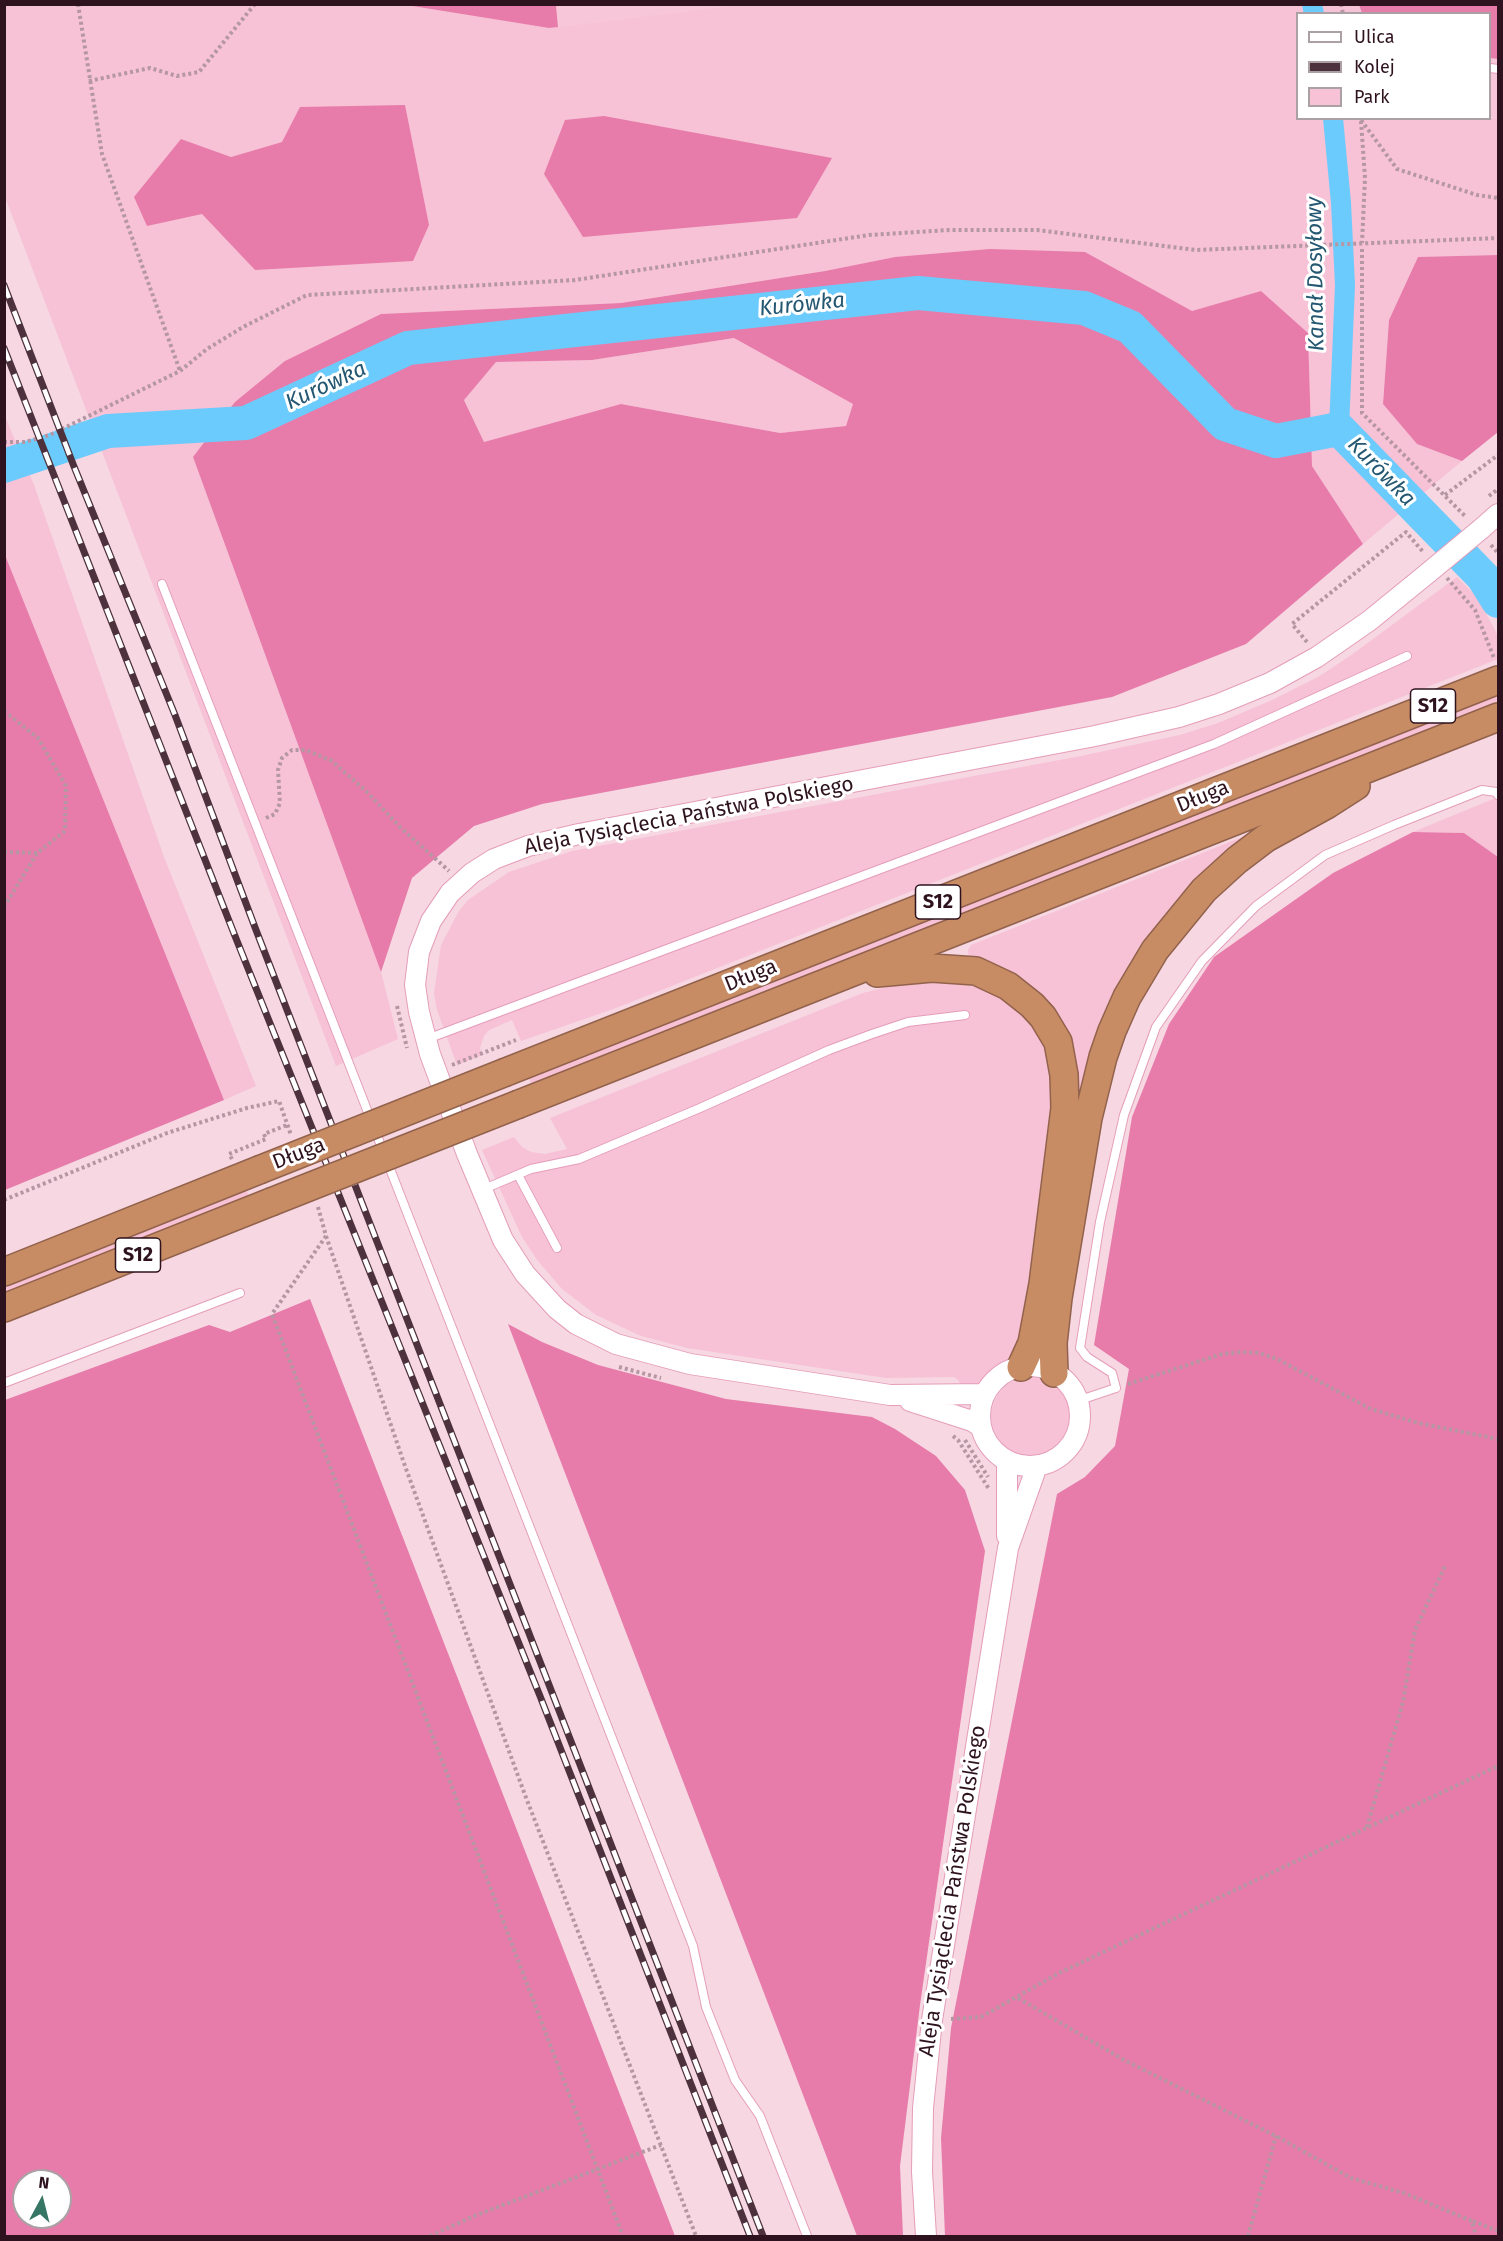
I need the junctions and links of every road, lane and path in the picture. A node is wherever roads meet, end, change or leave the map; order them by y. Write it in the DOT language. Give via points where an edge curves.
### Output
graph roads {
  1 [pos="78,4"];
  2 [pos="255,4"];
  3 [pos="89,81"];
  4 [pos="1361,120"];
  5 [pos="1362,120"];
  6 [pos="1498,198"];
  7 [pos="1498,238"];
  8 [pos="1362,243"];
  9 [pos="1362,249"];
  10 [pos="180,371"];
  11 [pos="4,442"];
  12 [pos="1498,455"];
  13 [pos="1498,514"];
  14 [pos="1431,566"];
  15 [pos="162,584"];
  16 [pos="1307,642"];
  17 [pos="1407,656"];
  18 [pos="1497,673"];
  19 [pos="4,711"];
  20 [pos="1498,717"];
  21 [pos="1407,753"];
  22 [pos="1498,795"];
  23 [pos="254,822"];
  24 [pos="4,852"];
  25 [pos="37,853"];
  26 [pos="461,882"];
  27 [pos="4,906"];
  28 [pos="837,979"];
  29 [pos="965,1015"];
  30 [pos="426,1039"];
  31 [pos="516,1041"];
  32 [pos="447,1067"];
  33 [pos="288,1125"];
  34 [pos="295,1146"];
  35 [pos="229,1154"];
  36 [pos="518,1175"];
  37 [pos="482,1190"];
  38 [pos="315,1198"];
  39 [pos="4,1200"];
  40 [pos="326,1236"];
  41 [pos="557,1248"];
  42 [pos="4,1272"];
  43 [pos="240,1293"];
  44 [pos="4,1308"];
  45 [pos="1021,1367"];
  46 [pos="1054,1373"];
  47 [pos="4,1383"];
  48 [pos="1116,1388"];
  49 [pos="985,1394"];
  50 [pos="890,1395"];
  51 [pos="1077,1401"];
  52 [pos="980,1426"];
  53 [pos="1498,1439"];
  54 [pos="1007,1461"];
  55 [pos="1037,1466"];
  56 [pos="1008,1548"];
  57 [pos="1446,1564"];
  58 [pos="1498,1766"];
  59 [pos="1367,1827"];
  60 [pos="1018,1998"];
  61 [pos="933,2020"];
  62 [pos="1276,2136"];
  63 [pos="661,2145"];
  64 [pos="596,2169"];
  65 [pos="1472,2221"];
  66 [pos="1498,2231"];
  67 [pos="430,2236"];
  68 [pos="623,2236"];
  69 [pos="696,2236"];
  70 [pos="807,2236"];
  71 [pos="926,2236"];
  72 [pos="1248,2236"];
  73 [pos="1476,2236"];
  1 -- 3 [label="path"];
  2 -- 3 [label="path" via="199,72 177,76 150,68"];
  3 -- 10 [label="path" via="102,154"];
  4 -- 8 [label="path" via="1365,178"];
  5 -- 6 [label="path" via="1397,169"];
  7 -- 8 [label="path"];
  8 -- 10 [label="path" via="1196,250 1037,230 949,230 869,236 575,280 307,295 207,349"];
  9 -- 12 [label="path" via="1362,413 1446,495"];
  10 -- 11 [label="path" via="50,435 25,442"];
  13 -- 14 [label="street, Aleja Tysiąclecia Państwa Polskiego, bridge"];
  14 -- 16 [label="path" via="1406,532 1292,624"];
  14 -- 18 [label="path" via="1475,610"];
  14 -- 26 [label="street, Aleja Tysiąclecia Państwa Polskiego" via="1369,621 1317,657 1270,683 1199,711 1095,736 558,839 502,855"];
  15 -- 23 [label="lane"];
  17 -- 30 [label="lane" via="1214,744"];
  18 -- 42 [label="highway, Długa / S12, bridge"];
  19 -- 25 [label="path" via="38,738 66,786 65,831"];
  20 -- 21 [label="highway, S12"];
  21 -- 28 [label="highway, S12"];
  21 -- 46 [label="highway" via="1266,838 1237,860 1176,922 1140,974 1102,1057 1088,1118 1058,1298"];
  22 -- 48 [label="lane" via="1482,790 1325,855 1256,906 1202,961 1156,1027 1124,1115 1080,1339 1080,1348 1087,1357 1112,1373"];
  23 -- 26 [label="path" via="275,814 280,803 278,770 282,758 291,750 306,750 332,762"];
  23 -- 70 [label="lane" via="693,1946 706,2007 735,2080 760,2116"];
  24 -- 25 [label="path"];
  25 -- 27 [label="path"];
  26 -- 30 [label="street, Aleja Tysiąclecia Państwa Polskiego" via="431,921 419,952 416,999"];
  28 -- 44 [label="highway, Długa / S12, bridge"];
  28 -- 45 [label="highway" via="932,968 976,971 1008,986 1032,1005 1058,1042 1065,1108 1043,1284 1032,1343"];
  29 -- 36 [label="lane" via="908,1022 872,1034 579,1159"];
  30 -- 37 [label="street, Aleja Tysiąclecia Państwa Polskiego"];
  31 -- 32 [label="path"];
  33 -- 34 [label="path"];
  33 -- 35 [label="path"];
  33 -- 39 [label="path" via="279,1101 247,1108 167,1133"];
  36 -- 37 [label="lane"];
  36 -- 41 [label="lane"];
  37 -- 50 [label="street, Aleja Tysiąclecia Państwa Polskiego" via="503,1240 525,1274 557,1309 588,1332 681,1362"];
  38 -- 40 [label="path"];
  40 -- 63 [label="path" via="525,1795"];
  40 -- 64 [label="path" via="272,1314"];
  43 -- 47 [label="lane"];
  45 -- 46 [label="street" via="1038,1367"];
  45 -- 49 [label="street" via="1000,1376"];
  46 -- 51 [label="street" via="1072,1390"];
  48 -- 51 [label="lane"];
  48 -- 53 [label="path" via="1222,1354 1259,1353 1371,1409"];
  49 -- 50 [label="street, Aleja Tysiąclecia Państwa Polskiego"];
  49 -- 52 [label="street"];
  50 -- 52 [label="street, Aleja Tysiąclecia Państwa Polskiego"];
  51 -- 55 [label="street" via="1079,1425 1072,1443 1060,1456"];
  52 -- 54 [label="street" via="995,1453"];
  54 -- 55 [label="street"];
  54 -- 56 [label="street, Aleja Tysiąclecia Państwa Polskiego"];
  55 -- 56 [label="street, Aleja Tysiąclecia Państwa Polskiego"];
  56 -- 61 [label="street, Aleja Tysiąclecia Państwa Polskiego"];
  57 -- 59 [label="path" via="1415,1630 1403,1702"];
  58 -- 59 [label="path"];
  59 -- 60 [label="path" via="1059,1973"];
  60 -- 61 [label="path" via="981,2017"];
  60 -- 62 [label="path" via="1124,2060"];
  61 -- 71 [label="street, Aleja Tysiąclecia Państwa Polskiego" via="923,2108"];
  62 -- 65 [label="path" via="1351,2178 1404,2193"];
  62 -- 72 [label="path"];
  63 -- 64 [label="path"];
  63 -- 69 [label="path"];
  64 -- 67 [label="path"];
  64 -- 68 [label="path"];
  65 -- 66 [label="path"];
  65 -- 73 [label="path"];
}
